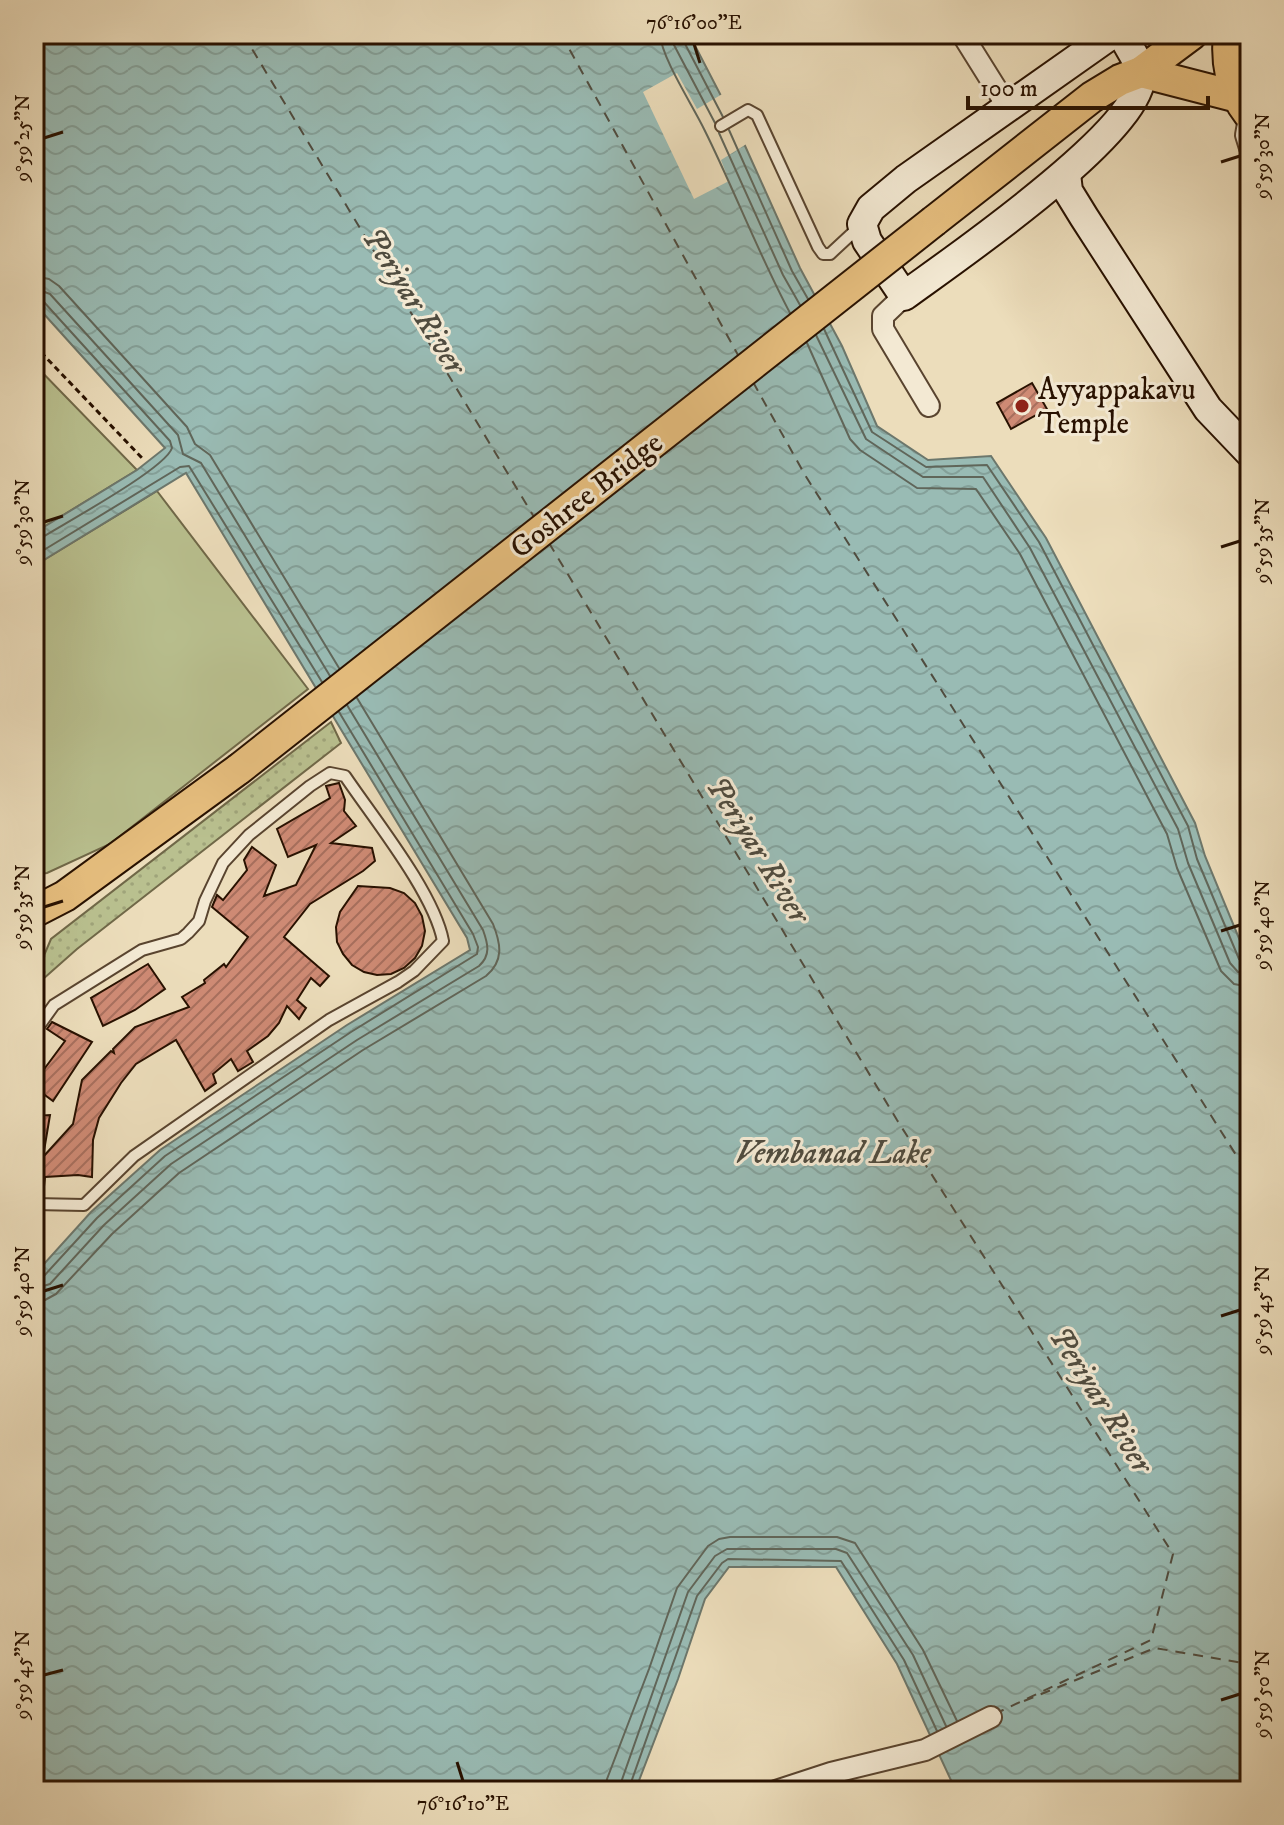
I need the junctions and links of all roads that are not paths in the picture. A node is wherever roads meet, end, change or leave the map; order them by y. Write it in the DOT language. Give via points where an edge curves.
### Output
graph roads {
  1 [pos="962,34"];
  2 [pos="1112,34"];
  3 [pos="1122,34"];
  4 [pos="1192,34"];
  5 [pos="1231,34"];
  6 [pos="1141,72"];
  7 [pos="1007,106"];
  8 [pos="1246,107"];
  9 [pos="721,126"];
  10 [pos="1250,148"];
  11 [pos="1066,174"];
  12 [pos="862,224"];
  13 [pos="904,296"];
  14 [pos="929,406"];
  15 [pos="1250,453"];
  16 [pos="139,842"];
  17 [pos="34,896"];
  18 [pos="34,912"];
  19 [pos="34,1033"];
  20 [pos="34,1204"];
  21 [pos="991,1717"];
  22 [pos="776,1791"];
  1 -- 7 [label="street"];
  2 -- 7 [label="street"];
  3 -- 6 [label="street"];
  4 -- 6 [label="main road, Goshree Bridge"];
  5 -- 8 [label="highway" via="1230,59"];
  6 -- 8 [label="main road"];
  6 -- 11 [label="street" via="1136,98 1123,117"];
  6 -- 16 [label="main road, Goshree Bridge, bridge" via="1092,97 239,769"];
  7 -- 12 [label="street" via="906,179 871,208"];
  8 -- 10 [label="street"];
  9 -- 12 [label="lane" via="748,110 757,115 823,254 838,248"];
  11 -- 13 [label="street"];
  11 -- 15 [label="street" via="1068,191 1208,409"];
  12 -- 13 [label="street" via="867,241"];
  13 -- 14 [label="street" via="883,316 883,329"];
  16 -- 17 [label="main road"];
  16 -- 18 [label="main road"];
  19 -- 20 [label="lane" via="54,1005 142,950 188,933 199,921 223,863 249,835 330,773 345,776 439,922 443,941 414,971 329,1020 134,1156 84,1205"];
  21 -- 22 [label="street" via="925,1750"];
}
